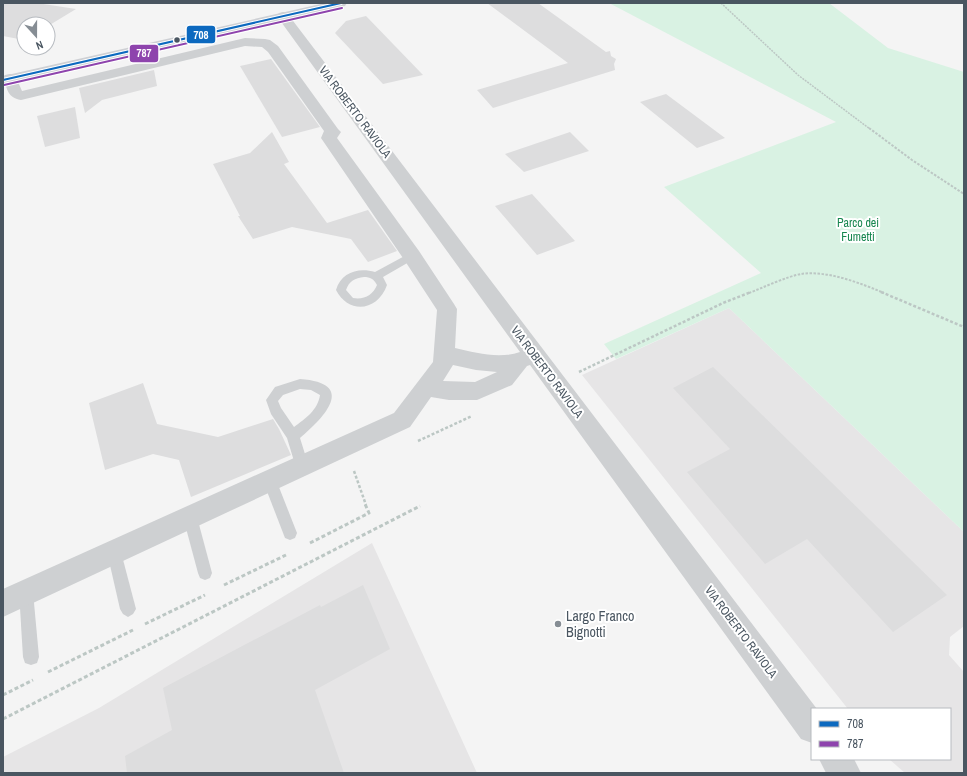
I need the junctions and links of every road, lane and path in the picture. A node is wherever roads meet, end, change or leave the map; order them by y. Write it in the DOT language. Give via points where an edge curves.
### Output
graph roads {
  1 [pos="306,3"];
  2 [pos="341,3"];
  3 [pos="721,3"];
  4 [pos="283,16"];
  5 [pos="5,76"];
  6 [pos="964,194"];
  7 [pos="412,256"];
  8 [pos="376,276"];
  9 [pos="964,327"];
  10 [pos="445,354"];
  11 [pos="526,359"];
  12 [pos="555,384"];
  13 [pos="427,387"];
  14 [pos="293,436"];
  15 [pos="302,467"];
  16 [pos="270,481"];
  17 [pos="420,506"];
  18 [pos="190,517"];
  19 [pos="290,533"];
  20 [pos="114,552"];
  21 [pos="205,573"];
  22 [pos="26,592"];
  23 [pos="3,603"];
  24 [pos="128,609"];
  25 [pos="31,657"];
  26 [pos="3,719"];
  27 [pos="811,727"];
  28 [pos="836,760"];
  29 [pos="845,773"];
  1 -- 5 [label="street"];
  2 -- 4 [label="street"];
  3 -- 6 [label="path" via="798,75 912,160"];
  4 -- 5 [label="street"];
  4 -- 11 [label="street, VIA ROBERTO RAVIOLA" via="461,254"];
  5 -- 7 [label="street" via="16,94 21,96 245,42 265,43 273,48 333,132 329,138"];
  7 -- 8 [label="lane"];
  7 -- 10 [label="street" via="447,309"];
  9 -- 12 [label="path" via="864,285 822,274 800,274 723,303"];
  10 -- 11 [label="street" via="471,362 494,364"];
  10 -- 13 [label="street" via="443,364"];
  11 -- 12 [label="street, VIA ROBERTO RAVIOLA"];
  11 -- 13 [label="street" via="504,379 477,391 449,391"];
  12 -- 27 [label="street, VIA ROBERTO RAVIOLA"];
  13 -- 15 [label="street" via="402,420"];
  14 -- 14 [label="lane" via="275,410 272,400 279,391 300,384 313,385 326,393 326,401 320,413"];
  14 -- 15 [label="lane"];
  15 -- 16 [label="street"];
  16 -- 18 [label="street"];
  16 -- 19 [label="lane"];
  17 -- 26 [label="path"];
  18 -- 20 [label="street"];
  18 -- 21 [label="lane"];
  20 -- 22 [label="street"];
  20 -- 24 [label="lane"];
  22 -- 23 [label="street"];
  22 -- 25 [label="lane"];
  28 -- 29 [label="street"];
}
